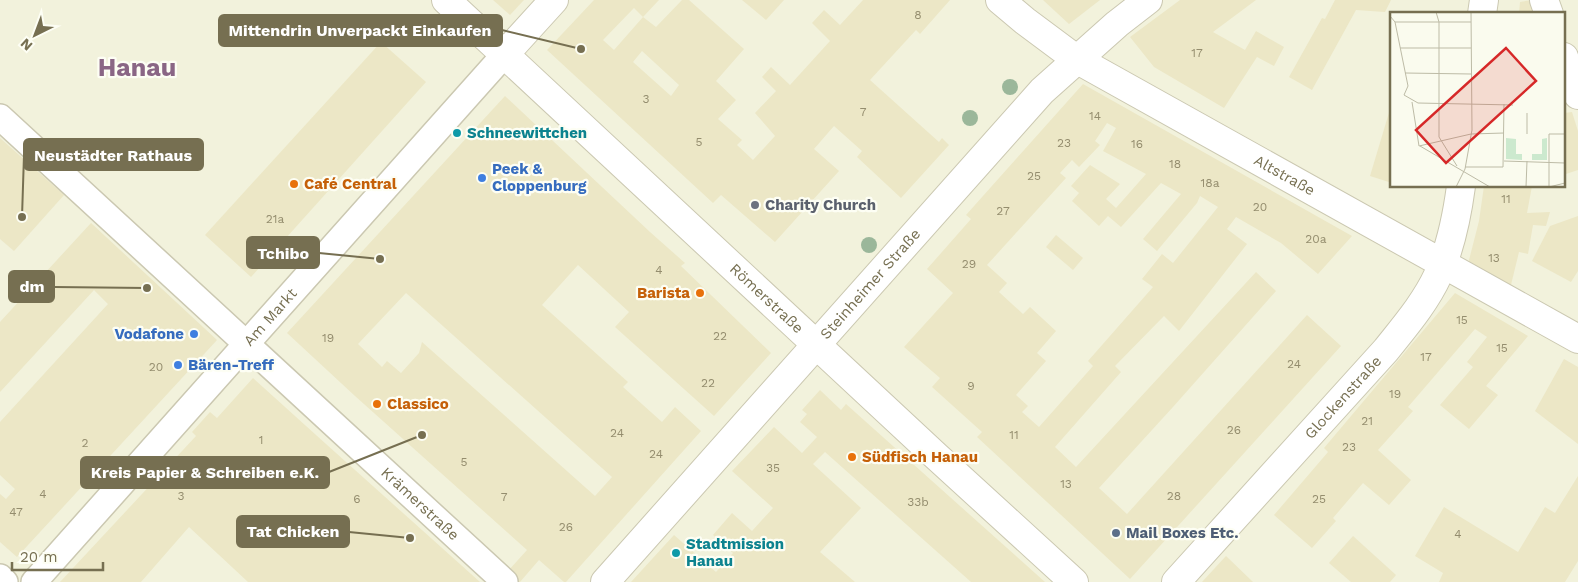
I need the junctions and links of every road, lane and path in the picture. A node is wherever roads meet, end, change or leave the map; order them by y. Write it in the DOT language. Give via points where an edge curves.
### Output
graph roads {
  1 [pos="446,0"];
  2 [pos="554,0"];
  3 [pos="1000,0"];
  4 [pos="1148,0"];
  5 [pos="1544,0"];
  6 [pos="1548,12"];
  7 [pos="504,54"];
  8 [pos="1076,59"];
  9 [pos="1566,62"];
  10 [pos="1578,95"];
  11 [pos="0,117"];
  12 [pos="1461,188"];
  13 [pos="1443,263"];
  14 [pos="1578,338"];
  15 [pos="247,344"];
  16 [pos="816,344"];
  17 [pos="0,577"];
  18 [pos="5,582"];
  19 [pos="34,582"];
  20 [pos="505,582"];
  21 [pos="605,582"];
  22 [pos="1074,582"];
  23 [pos="1176,582"];
  1 -- 7 [label="street"];
  2 -- 7 [label="street"];
  3 -- 8 [label="street, Altstraße"];
  4 -- 8 [label="street, Steinheimer Straße"];
  5 -- 6 [label="street"];
  7 -- 15 [label="street, Am Markt"];
  7 -- 16 [label="street, Römerstraße"];
  8 -- 13 [label="street, Altstraße"];
  8 -- 16 [label="street, Steinheimer Straße" via="1042,91"];
  9 -- 10 [label="street"];
  11 -- 15 [label="street, Am Markt"];
  12 -- 13 [label="street, Glockenstraße"];
  13 -- 14 [label="street, Altstraße"];
  13 -- 23 [label="street, Glockenstraße" via="1418,310 1386,350"];
  15 -- 19 [label="street"];
  15 -- 20 [label="street, Krämerstraße"];
  16 -- 21 [label="street, Steinheimer Straße"];
  16 -- 22 [label="street, Römerstraße"];
  17 -- 18 [label="street"];
}
